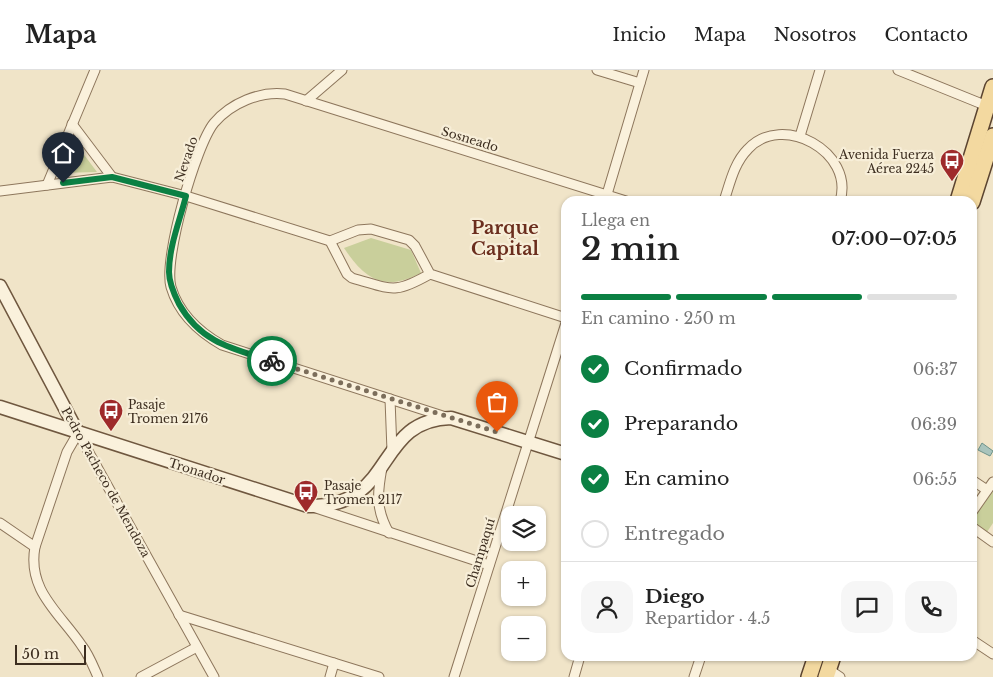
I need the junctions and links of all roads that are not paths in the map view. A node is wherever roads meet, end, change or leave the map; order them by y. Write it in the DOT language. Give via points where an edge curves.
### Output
graph roads {
  1 [pos="95,70"];
  2 [pos="342,70"];
  3 [pos="596,70"];
  4 [pos="644,70"];
  5 [pos="820,70"];
  6 [pos="898,70"];
  7 [pos="640,83"];
  8 [pos="993,86"];
  9 [pos="306,101"];
  10 [pos="987,106"];
  11 [pos="72,124"];
  12 [pos="800,136"];
  13 [pos="993,136"];
  14 [pos="977,139"];
  15 [pos="987,155"];
  16 [pos="112,177"];
  17 [pos="47,185"];
  18 [pos="0,191"];
  19 [pos="186,196"];
  20 [pos="600,196"];
  21 [pos="607,196"];
  22 [pos="726,196"];
  23 [pos="840,196"];
  24 [pos="960,196"];
  25 [pos="974,196"];
  26 [pos="330,242"];
  27 [pos="430,274"];
  28 [pos="0,286"];
  29 [pos="4,299"];
  30 [pos="561,316"];
  31 [pos="561,338"];
  32 [pos="390,399"];
  33 [pos="0,407"];
  34 [pos="451,418"];
  35 [pos="78,433"];
  36 [pos="528,442"];
  37 [pos="392,451"];
  38 [pos="561,452"];
  39 [pos="383,465"];
  40 [pos="993,482"];
  41 [pos="977,483"];
  42 [pos="987,490"];
  43 [pos="977,505"];
  44 [pos="308,506"];
  45 [pos="0,523"];
  46 [pos="977,531"];
  47 [pos="389,533"];
  48 [pos="993,542"];
  49 [pos="35,547"];
  50 [pos="489,565"];
  51 [pos="179,615"];
  52 [pos="977,643"];
  53 [pos="197,647"];
  54 [pos="993,654"];
  55 [pos="579,661"];
  56 [pos="699,661"];
  57 [pos="814,661"];
  58 [pos="334,663"];
  59 [pos="98,677"];
  60 [pos="141,677"];
  61 [pos="214,677"];
  62 [pos="330,677"];
  63 [pos="379,677"];
  64 [pos="454,677"];
  65 [pos="574,677"];
  66 [pos="694,677"];
  67 [pos="809,677"];
  1 -- 11 [label="street"];
  2 -- 9 [label="street"];
  3 -- 7 [label="street"];
  4 -- 7 [label="street"];
  5 -- 12 [label="street"];
  6 -- 10 [label="street"];
  7 -- 21 [label="street"];
  8 -- 10 [label="main road"];
  9 -- 19 [label="street, Nevado" via="286,94 266,93 228,111 205,138"];
  9 -- 20 [label="street, Sosneado"];
  10 -- 14 [label="main road"];
  11 -- 16 [label="street"];
  11 -- 17 [label="street"];
  12 -- 22 [label="street" via="768,137 749,147 736,166"];
  12 -- 23 [label="street" via="820,147 838,170"];
  13 -- 15 [label="main road"];
  14 -- 15 [label="street"];
  14 -- 24 [label="main road"];
  15 -- 25 [label="main road"];
  16 -- 17 [label="street"];
  16 -- 19 [label="street"];
  17 -- 18 [label="street"];
  19 -- 26 [label="street"];
  19 -- 32 [label="street, Nevado" via="169,272 171,287 192,324 222,345"];
  26 -- 27 [label="street" via="365,228 408,240 415,246"];
  26 -- 27 [label="street" via="352,278 395,290"];
  27 -- 30 [label="street"];
  28 -- 29 [label="main road, Pedro Pacheco de Mendoza"];
  29 -- 35 [label="main road, Pedro Pacheco de Mendoza"];
  31 -- 36 [label="street, Champaquí"];
  32 -- 34 [label="street, Tronador"];
  32 -- 37 [label="street"];
  33 -- 35 [label="main road, Tronador"];
  34 -- 36 [label="main road, Tronador"];
  34 -- 37 [label="main road, Tronador" via="437,418 412,428"];
  35 -- 44 [label="main road, Tronador"];
  35 -- 49 [label="street" via="68,452"];
  35 -- 51 [label="street, Pedro Pacheco de Mendoza"];
  36 -- 38 [label="main road, Tronador"];
  36 -- 50 [label="street, Champaquí"];
  37 -- 39 [label="main road, Tronador"];
  39 -- 44 [label="main road, Tronador" via="372,481 350,499 337,504"];
  39 -- 47 [label="street, Tronador" via="378,508"];
  40 -- 42 [label="street"];
  41 -- 42 [label="street"];
  42 -- 43 [label="street"];
  44 -- 47 [label="street"];
  45 -- 49 [label="street"];
  46 -- 48 [label="street"];
  47 -- 50 [label="street"];
  49 -- 59 [label="street" via="32,563 39,587 81,644"];
  50 -- 64 [label="street, Champaquí"];
  51 -- 53 [label="street, Pedro Pacheco de Mendoza"];
  51 -- 58 [label="street"];
  52 -- 54 [label="street"];
  53 -- 60 [label="street"];
  53 -- 61 [label="street, Pedro Pacheco de Mendoza"];
  55 -- 65 [label="street"];
  56 -- 66 [label="street"];
  57 -- 67 [label="main road"];
  58 -- 62 [label="street"];
  58 -- 63 [label="street"];
}
